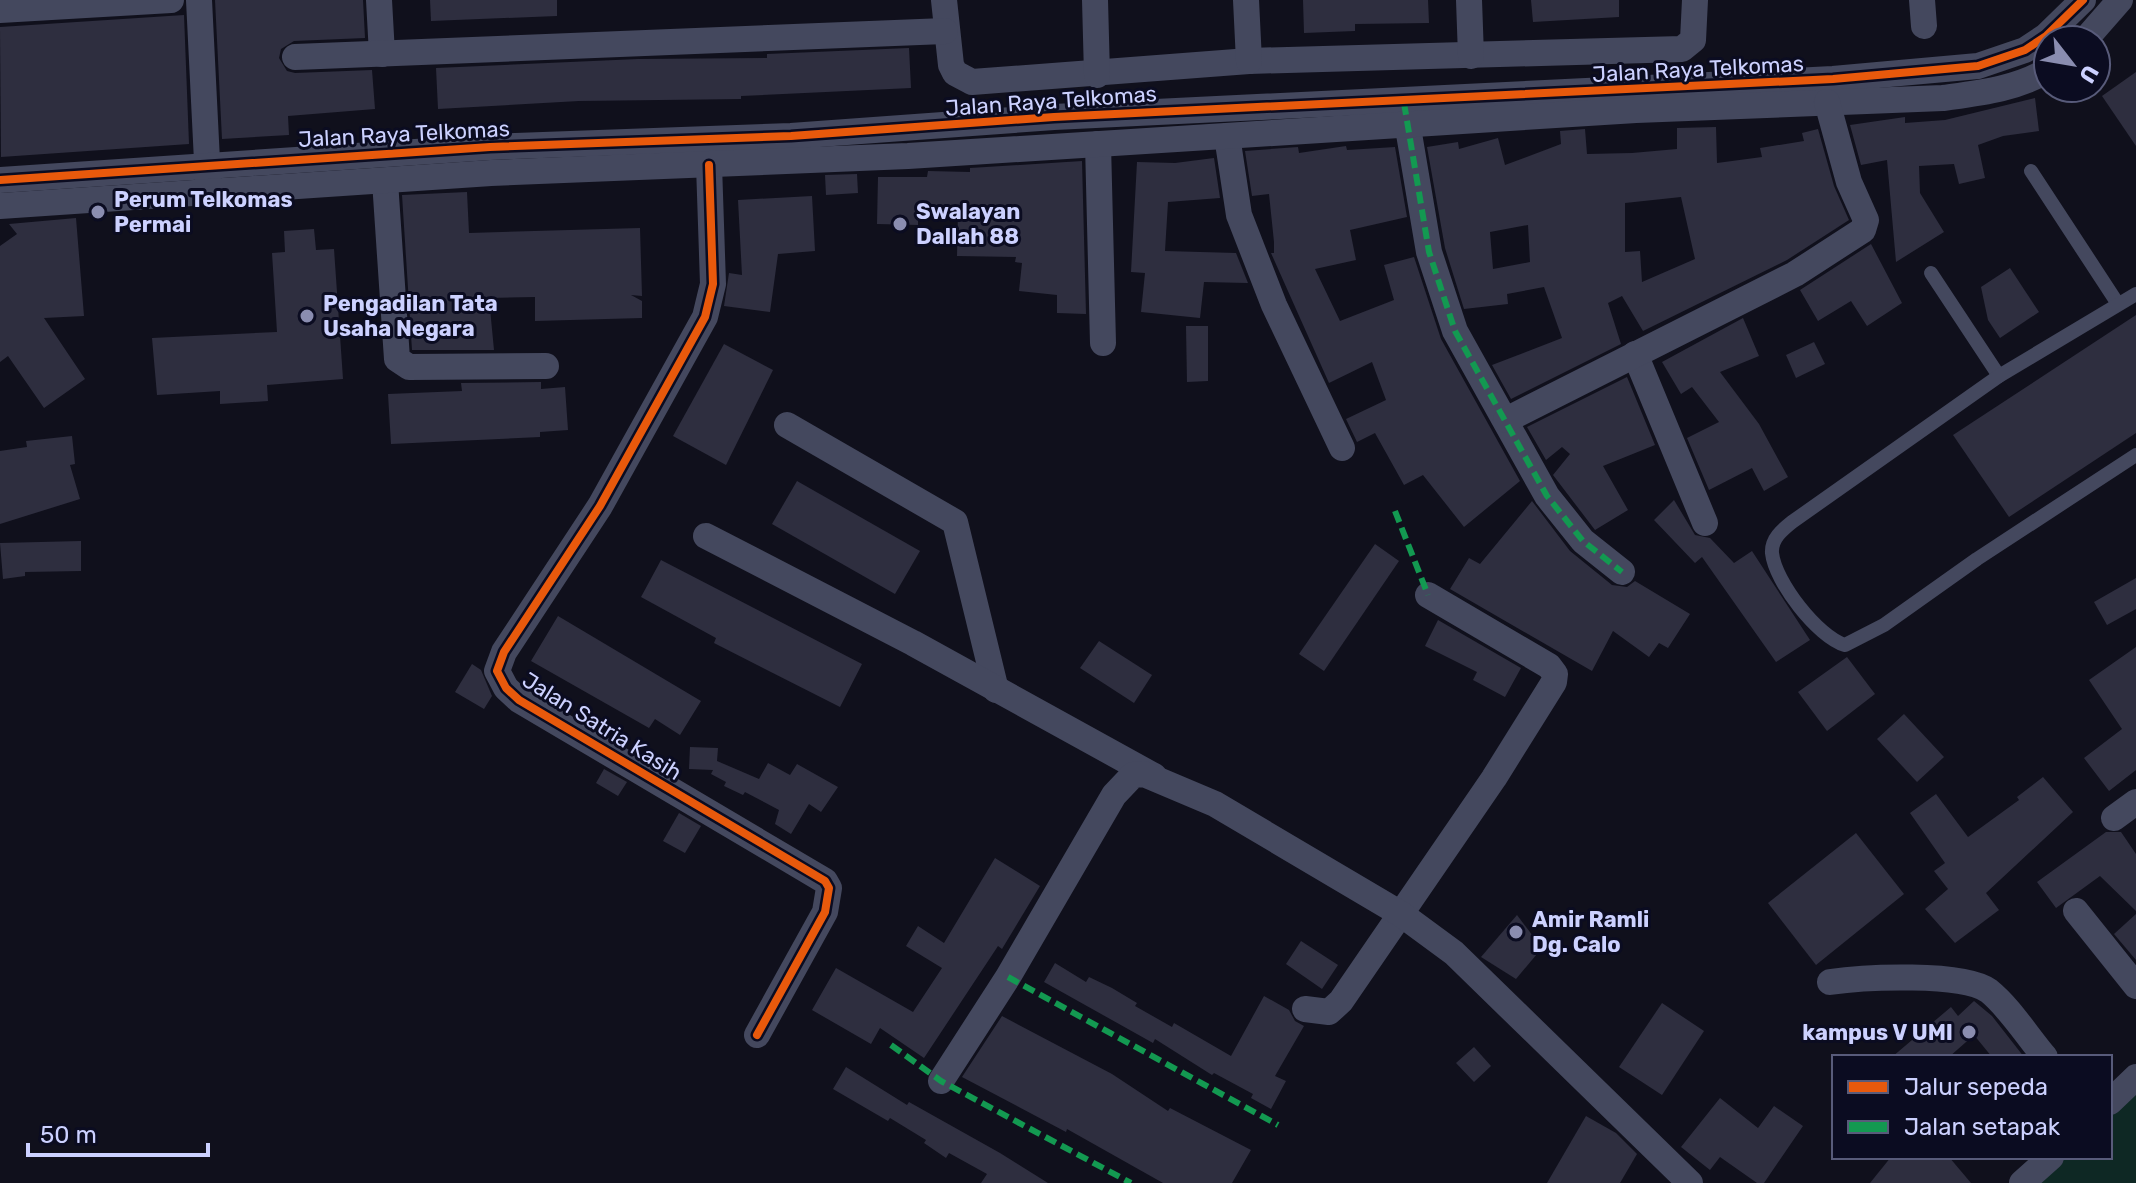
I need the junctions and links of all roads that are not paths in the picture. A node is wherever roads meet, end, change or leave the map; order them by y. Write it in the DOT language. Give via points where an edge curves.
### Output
graph roads {
  1 [pos="171,0"];
  2 [pos="199,0"];
  3 [pos="379,0"];
  4 [pos="944,0"];
  5 [pos="1095,0"];
  6 [pos="1246,0"];
  7 [pos="1469,0"];
  8 [pos="1695,0"];
  9 [pos="2083,0"];
  10 [pos="2120,0"];
  11 [pos="0,10"];
  12 [pos="2099,24"];
  13 [pos="945,31"];
  14 [pos="382,54"];
  15 [pos="1471,56"];
  16 [pos="295,57"];
  17 [pos="1249,61"];
  18 [pos="1097,75"];
  19 [pos="2032,80"];
  20 [pos="1827,102"];
  21 [pos="1405,114"];
  22 [pos="1227,136"];
  23 [pos="1098,144"];
  24 [pos="792,147"];
  25 [pos="490,160"];
  26 [pos="206,165"];
  27 [pos="709,165"];
  28 [pos="2031,171"];
  29 [pos="0,180"];
  30 [pos="385,181"];
  31 [pos="209,192"];
  32 [pos="0,206"];
  33 [pos="1931,273"];
  34 [pos="2136,294"];
  35 [pos="2118,304"];
  36 [pos="1103,343"];
  37 [pos="1635,354"];
  38 [pos="546,366"];
  39 [pos="1999,376"];
  40 [pos="1506,420"];
  41 [pos="787,425"];
  42 [pos="1342,448"];
  43 [pos="2136,455"];
  44 [pos="1705,523"];
  45 [pos="706,536"];
  46 [pos="1622,572"];
  47 [pos="1428,595"];
  48 [pos="996,690"];
  49 [pos="1157,778"];
  50 [pos="2136,802"];
  51 [pos="2114,818"];
  52 [pos="2076,911"];
  53 [pos="1401,914"];
  54 [pos="1830,982"];
  55 [pos="2136,986"];
  56 [pos="1305,1009"];
  57 [pos="757,1035"];
  58 [pos="2043,1055"];
  59 [pos="2136,1077"];
  60 [pos="941,1081"];
  61 [pos="2112,1100"];
  62 [pos="2049,1159"];
  63 [pos="1690,1183"];
  64 [pos="2022,1183"];
  1 -- 11 [label="street"];
  2 -- 26 [label="street"];
  3 -- 14 [label="street"];
  4 -- 13 [label="street"];
  5 -- 18 [label="street"];
  6 -- 17 [label="street"];
  7 -- 15 [label="street"];
  8 -- 15 [label="street" via="1693,40 1682,49"];
  9 -- 21 [label="street, Jalan Raya Telkomas" via="2025,50 1978,66"];
  10 -- 12 [label="street"];
  13 -- 14 [label="street"];
  13 -- 18 [label="street" via="955,73 972,82"];
  14 -- 16 [label="street"];
  15 -- 17 [label="street"];
  17 -- 18 [label="street"];
  19 -- 20 [label="street, Jalan Raya Telkomas" via="1943,98"];
  20 -- 21 [label="street, Jalan Raya Telkomas"];
  20 -- 37 [label="street" via="1866,228 1795,274"];
  21 -- 22 [label="street, Jalan Raya Telkomas"];
  21 -- 24 [label="street, Jalan Raya Telkomas" via="1054,117"];
  21 -- 40 [label="street" via="1429,252 1446,307"];
  22 -- 23 [label="street, Jalan Raya Telkomas"];
  22 -- 42 [label="street" via="1239,215 1274,305"];
  23 -- 24 [label="street, Jalan Raya Telkomas" via="908,156"];
  23 -- 36 [label="street"];
  24 -- 25 [label="street, Jalan Raya Telkomas"];
  24 -- 27 [label="street, Jalan Raya Telkomas"];
  25 -- 26 [label="street, Jalan Raya Telkomas"];
  25 -- 27 [label="street, Jalan Raya Telkomas"];
  25 -- 30 [label="street, Jalan Raya Telkomas"];
  26 -- 29 [label="street, Jalan Raya Telkomas"];
  26 -- 31 [label="street"];
  27 -- 57 [label="street, Jalan Satria Kasih" via="713,284 705,317 600,506 504,652 497,671 519,700 825,881 825,912"];
  28 -- 35 [label="lane"];
  30 -- 31 [label="street, Jalan Raya Telkomas"];
  30 -- 38 [label="street" via="397,359 409,367"];
  31 -- 32 [label="street, Jalan Raya Telkomas"];
  33 -- 39 [label="lane"];
  34 -- 35 [label="lane"];
  35 -- 39 [label="lane"];
  37 -- 40 [label="street"];
  37 -- 44 [label="street"];
  39 -- 43 [label="lane" via="1779,532 1772,551 1776,566 1809,621 1836,643 1845,645 1884,625"];
  40 -- 46 [label="street" via="1529,468 1563,517"];
  41 -- 48 [label="street" via="955,522"];
  45 -- 48 [label="street"];
  47 -- 53 [label="street" via="1555,674"];
  48 -- 49 [label="street"];
  49 -- 53 [label="street" via="1215,804"];
  49 -- 60 [label="street" via="1133,775 1114,795"];
  50 -- 51 [label="street"];
  52 -- 55 [label="street"];
  53 -- 56 [label="street" via="1334,1009"];
  53 -- 63 [label="street" via="1454,953"];
  54 -- 58 [label="street" via="1895,977 1978,986 1992,994"];
  59 -- 61 [label="street"];
  62 -- 64 [label="street"];
}
